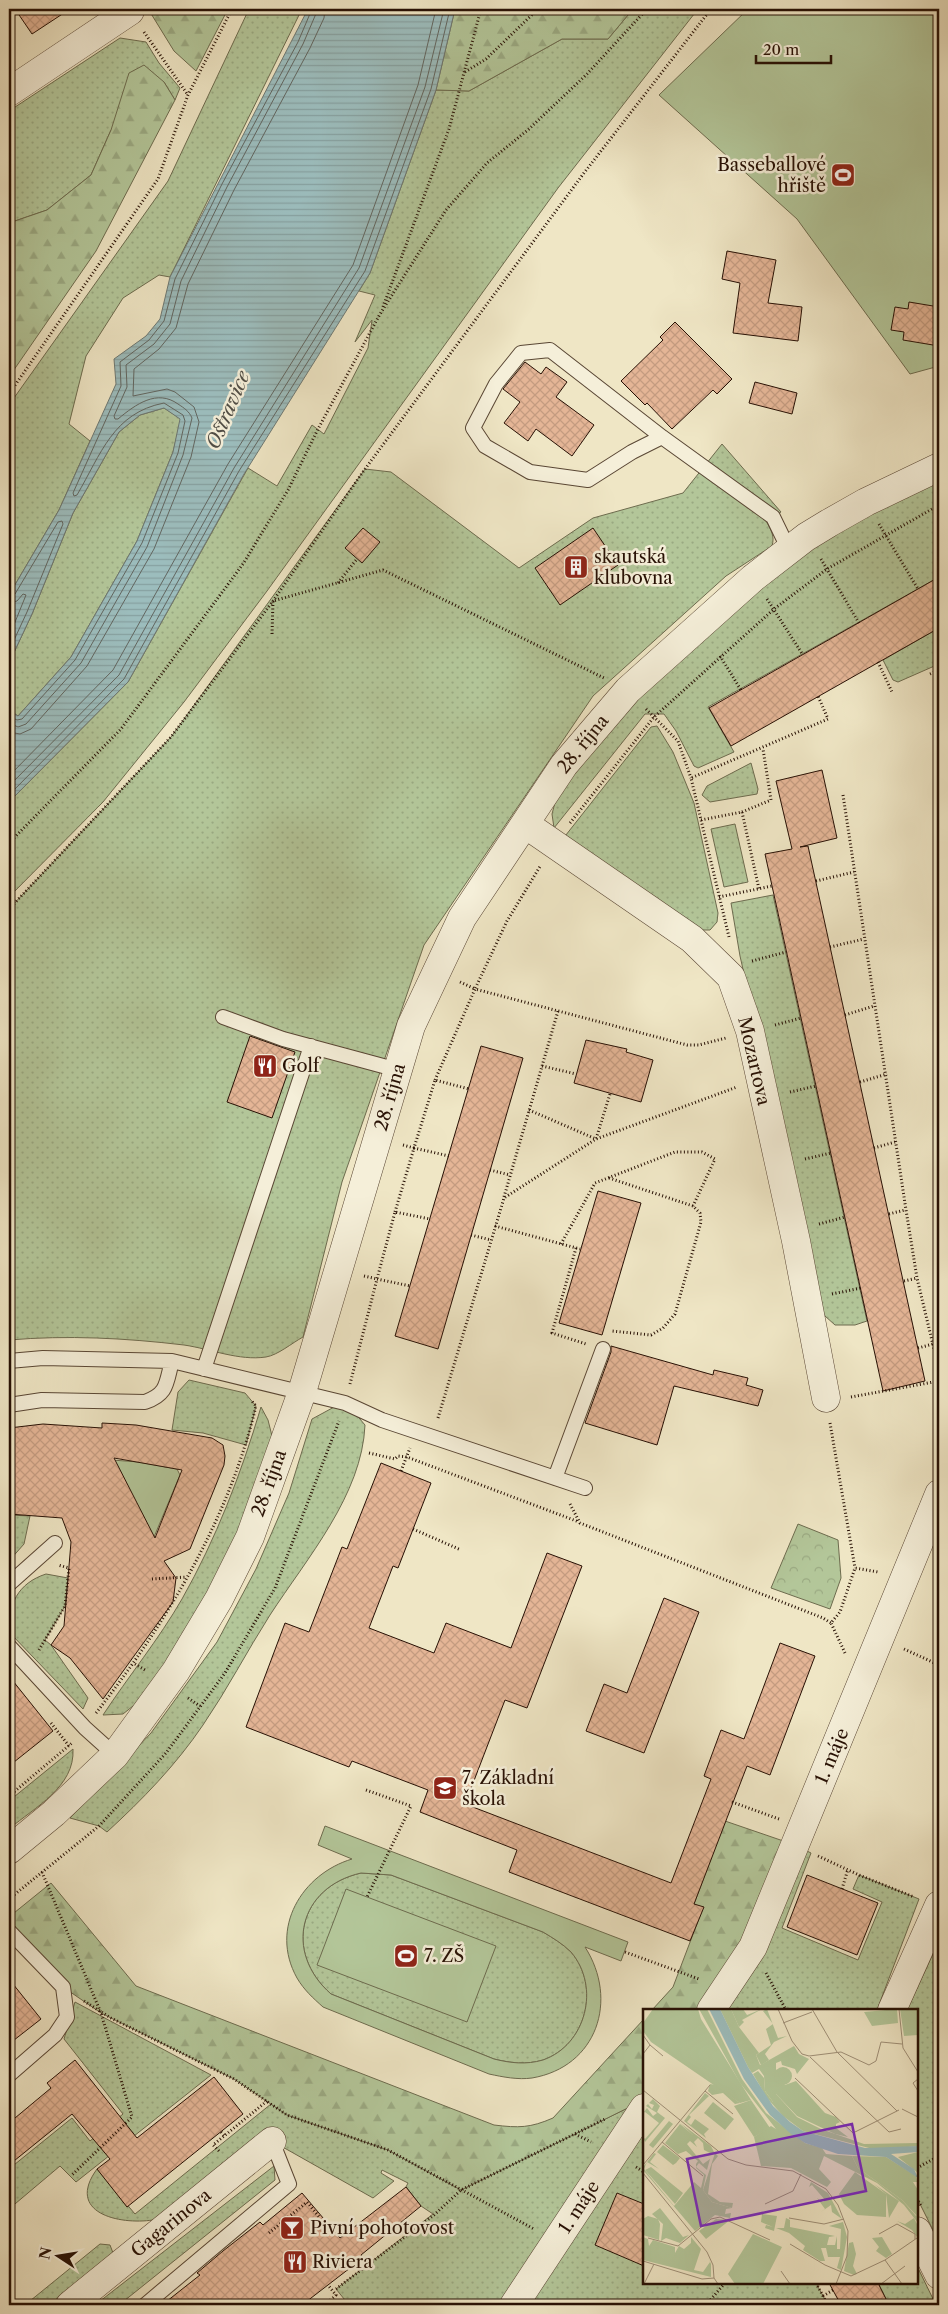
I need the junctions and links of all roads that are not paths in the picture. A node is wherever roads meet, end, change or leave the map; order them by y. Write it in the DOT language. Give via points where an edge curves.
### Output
graph roads {
  1 [pos="129,10"];
  2 [pos="9,92"];
  3 [pos="662,438"];
  4 [pos="939,467"];
  5 [pos="798,544"];
  6 [pos="525,824"];
  7 [pos="223,1017"];
  8 [pos="311,1046"];
  9 [pos="398,1070"];
  10 [pos="603,1349"];
  11 [pos="9,1361"];
  12 [pos="172,1362"];
  13 [pos="204,1369"];
  14 [pos="302,1392"];
  15 [pos="826,1400"];
  16 [pos="9,1405"];
  17 [pos="555,1478"];
  18 [pos="585,1488"];
  19 [pos="939,1494"];
  20 [pos="55,1542"];
  21 [pos="9,1584"];
  22 [pos="9,1646"];
  23 [pos="115,1755"];
  24 [pos="9,1850"];
  25 [pos="929,1902"];
  26 [pos="9,1931"];
  27 [pos="718,2000"];
  28 [pos="892,2009"];
  29 [pos="9,2075"];
  30 [pos="643,2110"];
  31 [pos="272,2141"];
  32 [pos="918,2234"];
  33 [pos="939,2276"];
  34 [pos="70,2305"];
  35 [pos="145,2305"];
  36 [pos="514,2305"];
  1 -- 2 [label="street"];
  3 -- 3 [label="lane" via="550,350 522,353 496,384 473,428 484,446 530,472 588,480 632,452"];
  3 -- 5 [label="lane" via="773,517"];
  4 -- 5 [label="street, 28. října" via="866,502"];
  5 -- 6 [label="street, 28. října" via="753,578 628,690 564,765"];
  6 -- 9 [label="street, 28. října" via="462,918 411,1026"];
  6 -- 15 [label="street, Mozartova" via="692,940 731,977 750,1032 798,1250"];
  7 -- 8 [label="lane"];
  8 -- 9 [label="lane"];
  8 -- 13 [label="lane"];
  9 -- 14 [label="street, 28. října"];
  10 -- 17 [label="lane"];
  11 -- 12 [label="lane" via="43,1358"];
  12 -- 13 [label="lane"];
  12 -- 16 [label="lane" via="167,1386 159,1397 145,1402 42,1400"];
  13 -- 14 [label="lane"];
  14 -- 17 [label="lane" via="345,1403 382,1420"];
  14 -- 23 [label="street, 28. října" via="250,1538 219,1599 176,1671"];
  17 -- 18 [label="lane"];
  19 -- 27 [label="street, 1. máje" via="753,1947"];
  20 -- 21 [label="lane"];
  22 -- 23 [label="lane" via="85,1728"];
  23 -- 24 [label="street, 28. října"];
  25 -- 28 [label="street"];
  26 -- 29 [label="lane" via="63,1987 67,2016 60,2030"];
  30 -- 36 [label="street, 1. máje"];
  31 -- 34 [label="street, Gagarinova"];
  31 -- 35 [label="lane" via="289,2184"];
  32 -- 33 [label="street"];
}
